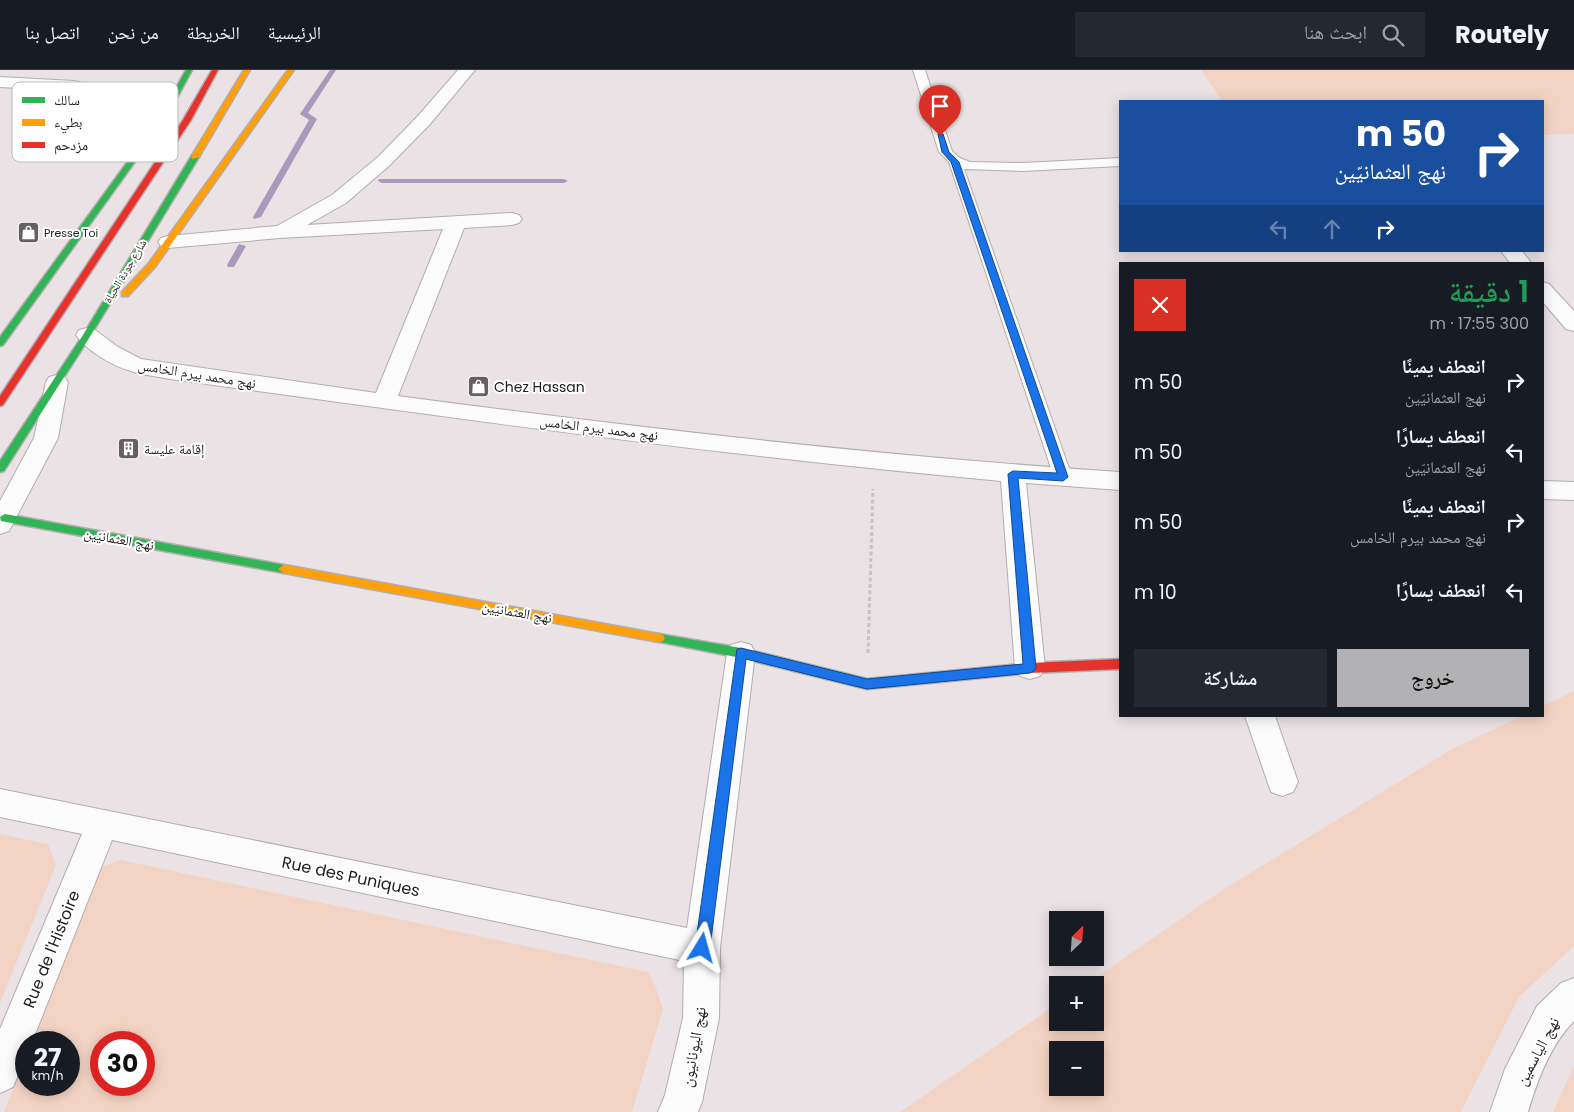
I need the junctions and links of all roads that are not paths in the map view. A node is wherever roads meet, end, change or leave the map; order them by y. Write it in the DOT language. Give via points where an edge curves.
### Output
graph roads {
  1 [pos="189,70"];
  2 [pos="215,70"];
  3 [pos="247,70"];
  4 [pos="291,70"];
  5 [pos="467,70"];
  6 [pos="919,70"];
  7 [pos="178,90"];
  8 [pos="178,134"];
  9 [pos="131,162"];
  10 [pos="159,162"];
  11 [pos="955,162"];
  12 [pos="1119,162"];
  13 [pos="512,219"];
  14 [pos="456,222"];
  15 [pos="280,232"];
  16 [pos="168,242"];
  17 [pos="1512,252"];
  18 [pos="1520,262"];
  19 [pos="1544,290"];
  20 [pos="1574,324"];
  21 [pos="87,335"];
  22 [pos="0,342"];
  23 [pos="57,382"];
  24 [pos="384,401"];
  25 [pos="0,402"];
  26 [pos="0,469"];
  27 [pos="1013,474"];
  28 [pos="1063,477"];
  29 [pos="1119,481"];
  30 [pos="1544,490"];
  31 [pos="1574,490"];
  32 [pos="2,521"];
  33 [pos="741,653"];
  34 [pos="1119,664"];
  35 [pos="1030,668"];
  36 [pos="1260,717"];
  37 [pos="1282,782"];
  38 [pos="0,803"];
  39 [pos="102,824"];
  40 [pos="702,948"];
  41 [pos="1574,996"];
  42 [pos="0,1074"];
  43 [pos="678,1112"];
  44 [pos="1509,1112"];
  1 -- 7 [label="main road"];
  2 -- 8 [label="main road"];
  3 -- 21 [label="main road, شارع جودة الحياة"];
  4 -- 16 [label="main road"];
  5 -- 15 [label="street" via="424,120 339,199"];
  6 -- 11 [label="lane" via="946,152"];
  9 -- 22 [label="main road"];
  10 -- 25 [label="main road"];
  11 -- 12 [label="lane" via="969,166 1023,167"];
  11 -- 28 [label="lane"];
  13 -- 14 [label="street"];
  14 -- 15 [label="street"];
  14 -- 24 [label="street"];
  15 -- 16 [label="street"];
  16 -- 21 [label="main road" via="152,265"];
  17 -- 18 [label="street"];
  19 -- 20 [label="street"];
  21 -- 23 [label="main road, شارع جودة الحياة"];
  21 -- 24 [label="street, نهج محمد بيرم الخامس" via="134,365"];
  23 -- 26 [label="main road, شارع جودة الحياة"];
  23 -- 32 [label="street" via="46,438"];
  24 -- 27 [label="street, نهج محمد بيرم الخامس" via="874,461"];
  27 -- 28 [label="street, نهج محمد بيرم الخامس"];
  27 -- 35 [label="street"];
  28 -- 29 [label="street, نهج محمد بيرم الخامس"];
  30 -- 31 [label="street"];
  32 -- 33 [label="main road, نهج العثمانيّين"];
  33 -- 35 [label="main road, نهج العثمانيّين" via="867,684"];
  33 -- 40 [label="street, نهج اليونانيون"];
  34 -- 35 [label="main road, نهج العثمانيّين"];
  36 -- 37 [label="street"];
  38 -- 39 [label="street, Rue des Puniques"];
  39 -- 40 [label="street, Rue des Puniques"];
  39 -- 42 [label="street, Rue de l'Histoire"];
  40 -- 43 [label="street, نهج اليونانيون" via="701,1018"];
  41 -- 44 [label="street, نهج الياسمين" via="1550,1019 1518,1082"];
}
